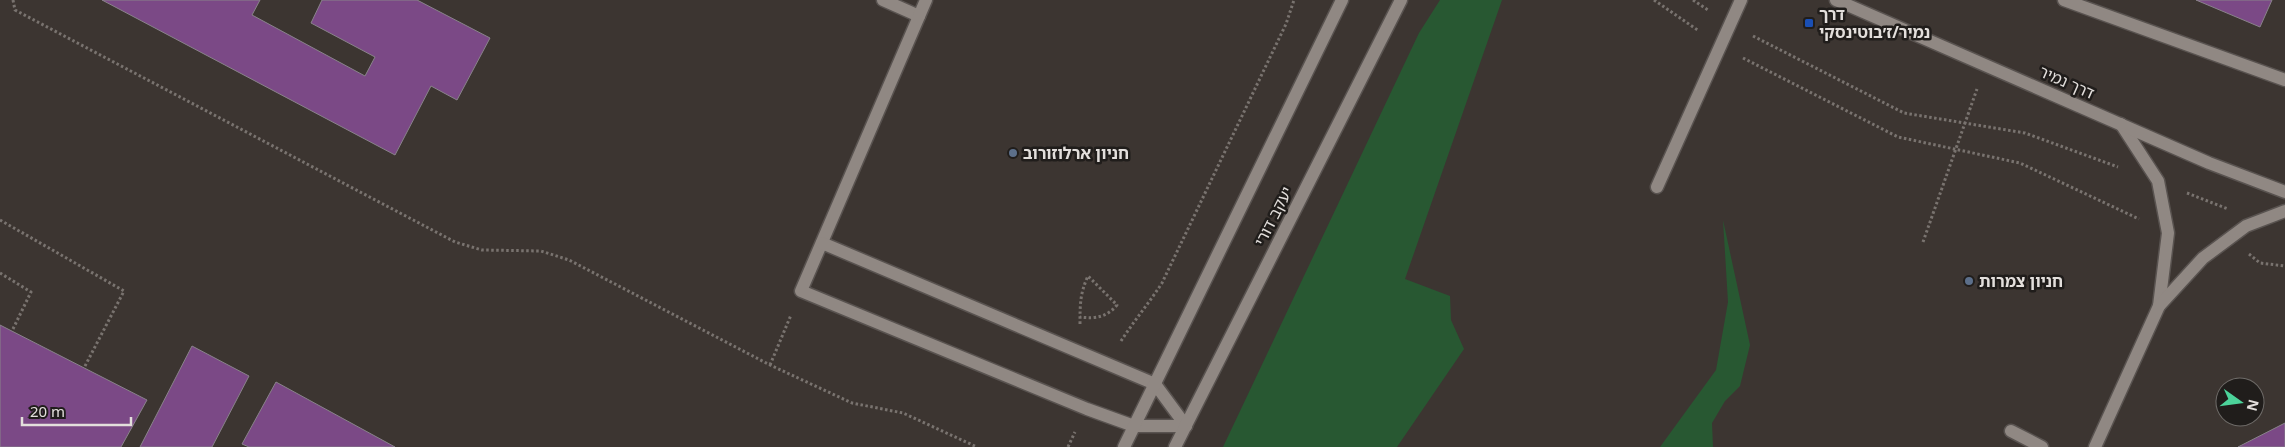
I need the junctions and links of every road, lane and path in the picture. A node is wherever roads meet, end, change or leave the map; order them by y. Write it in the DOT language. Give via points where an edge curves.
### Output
graph roads {
  1 [pos="13,0"];
  2 [pos="883,0"];
  3 [pos="926,0"];
  4 [pos="1294,0"];
  5 [pos="1342,0"];
  6 [pos="1401,0"];
  7 [pos="1654,0"];
  8 [pos="1693,0"];
  9 [pos="1741,0"];
  10 [pos="1836,0"];
  11 [pos="2064,0"];
  12 [pos="919,16"];
  13 [pos="1730,24"];
  14 [pos="1720,46"];
  15 [pos="1985,65"];
  16 [pos="2285,80"];
  17 [pos="1964,123"];
  18 [pos="2121,124"];
  19 [pos="1955,149"];
  20 [pos="2158,182"];
  21 [pos="1657,187"];
  22 [pos="2285,192"];
  23 [pos="2285,211"];
  24 [pos="2,221"];
  25 [pos="2259,221"];
  26 [pos="2168,232"];
  27 [pos="2230,238"];
  28 [pos="1923,242"];
  29 [pos="822,243"];
  30 [pos="2285,266"];
  31 [pos="0,273"];
  32 [pos="1088,276"];
  33 [pos="802,291"];
  34 [pos="2159,306"];
  35 [pos="12,331"];
  36 [pos="1106,364"];
  37 [pos="770,365"];
  38 [pos="84,368"];
  39 [pos="1154,384"];
  40 [pos="1087,409"];
  41 [pos="1134,426"];
  42 [pos="1186,426"];
  43 [pos="2010,431"];
  44 [pos="976,447"];
  45 [pos="1068,447"];
  46 [pos="1124,447"];
  47 [pos="1175,447"];
  48 [pos="2042,447"];
  49 [pos="2095,447"];
  1 -- 37 [label="path" via="15,10 455,242 482,250 541,251 569,260"];
  2 -- 12 [label="street"];
  3 -- 12 [label="street"];
  4 -- 36 [label="path" via="1286,24 1162,283"];
  5 -- 39 [label="street, יעקב דורי"];
  6 -- 42 [label="street, יעקב דורי"];
  7 -- 14 [label="path"];
  8 -- 13 [label="path"];
  9 -- 13 [label="street"];
  10 -- 15 [label="street, דרך נמיר"];
  11 -- 16 [label="street"];
  12 -- 29 [label="street"];
  13 -- 14 [label="street"];
  13 -- 17 [label="path" via="1904,113"];
  14 -- 19 [label="path" via="1898,137"];
  14 -- 21 [label="street"];
  15 -- 17 [label="path"];
  15 -- 18 [label="street, דרך נמיר"];
  17 -- 19 [label="path"];
  17 -- 20 [label="path" via="2025,133"];
  18 -- 20 [label="street"];
  18 -- 22 [label="street, דרך נמיר"];
  19 -- 26 [label="path" via="2020,162"];
  19 -- 28 [label="path"];
  20 -- 25 [label="path"];
  20 -- 26 [label="street"];
  23 -- 25 [label="street"];
  24 -- 38 [label="path" via="124,291"];
  25 -- 27 [label="street"];
  26 -- 34 [label="street"];
  27 -- 30 [label="path" via="2260,263"];
  27 -- 34 [label="street" via="2203,258"];
  29 -- 33 [label="street"];
  29 -- 36 [label="street"];
  31 -- 35 [label="path" via="31,292"];
  32 -- 32 [label="path" via="1117,305 1111,312 1080,318 1081,290"];
  33 -- 37 [label="path"];
  33 -- 40 [label="street"];
  34 -- 49 [label="street"];
  36 -- 39 [label="street"];
  37 -- 44 [label="path" via="852,403 903,413"];
  39 -- 41 [label="street, יעקב דורי"];
  39 -- 42 [label="street"];
  40 -- 41 [label="street"];
  40 -- 45 [label="path"];
  41 -- 42 [label="street"];
  41 -- 46 [label="street, יעקב דורי"];
  42 -- 47 [label="street, יעקב דורי"];
  43 -- 48 [label="street"];
}
